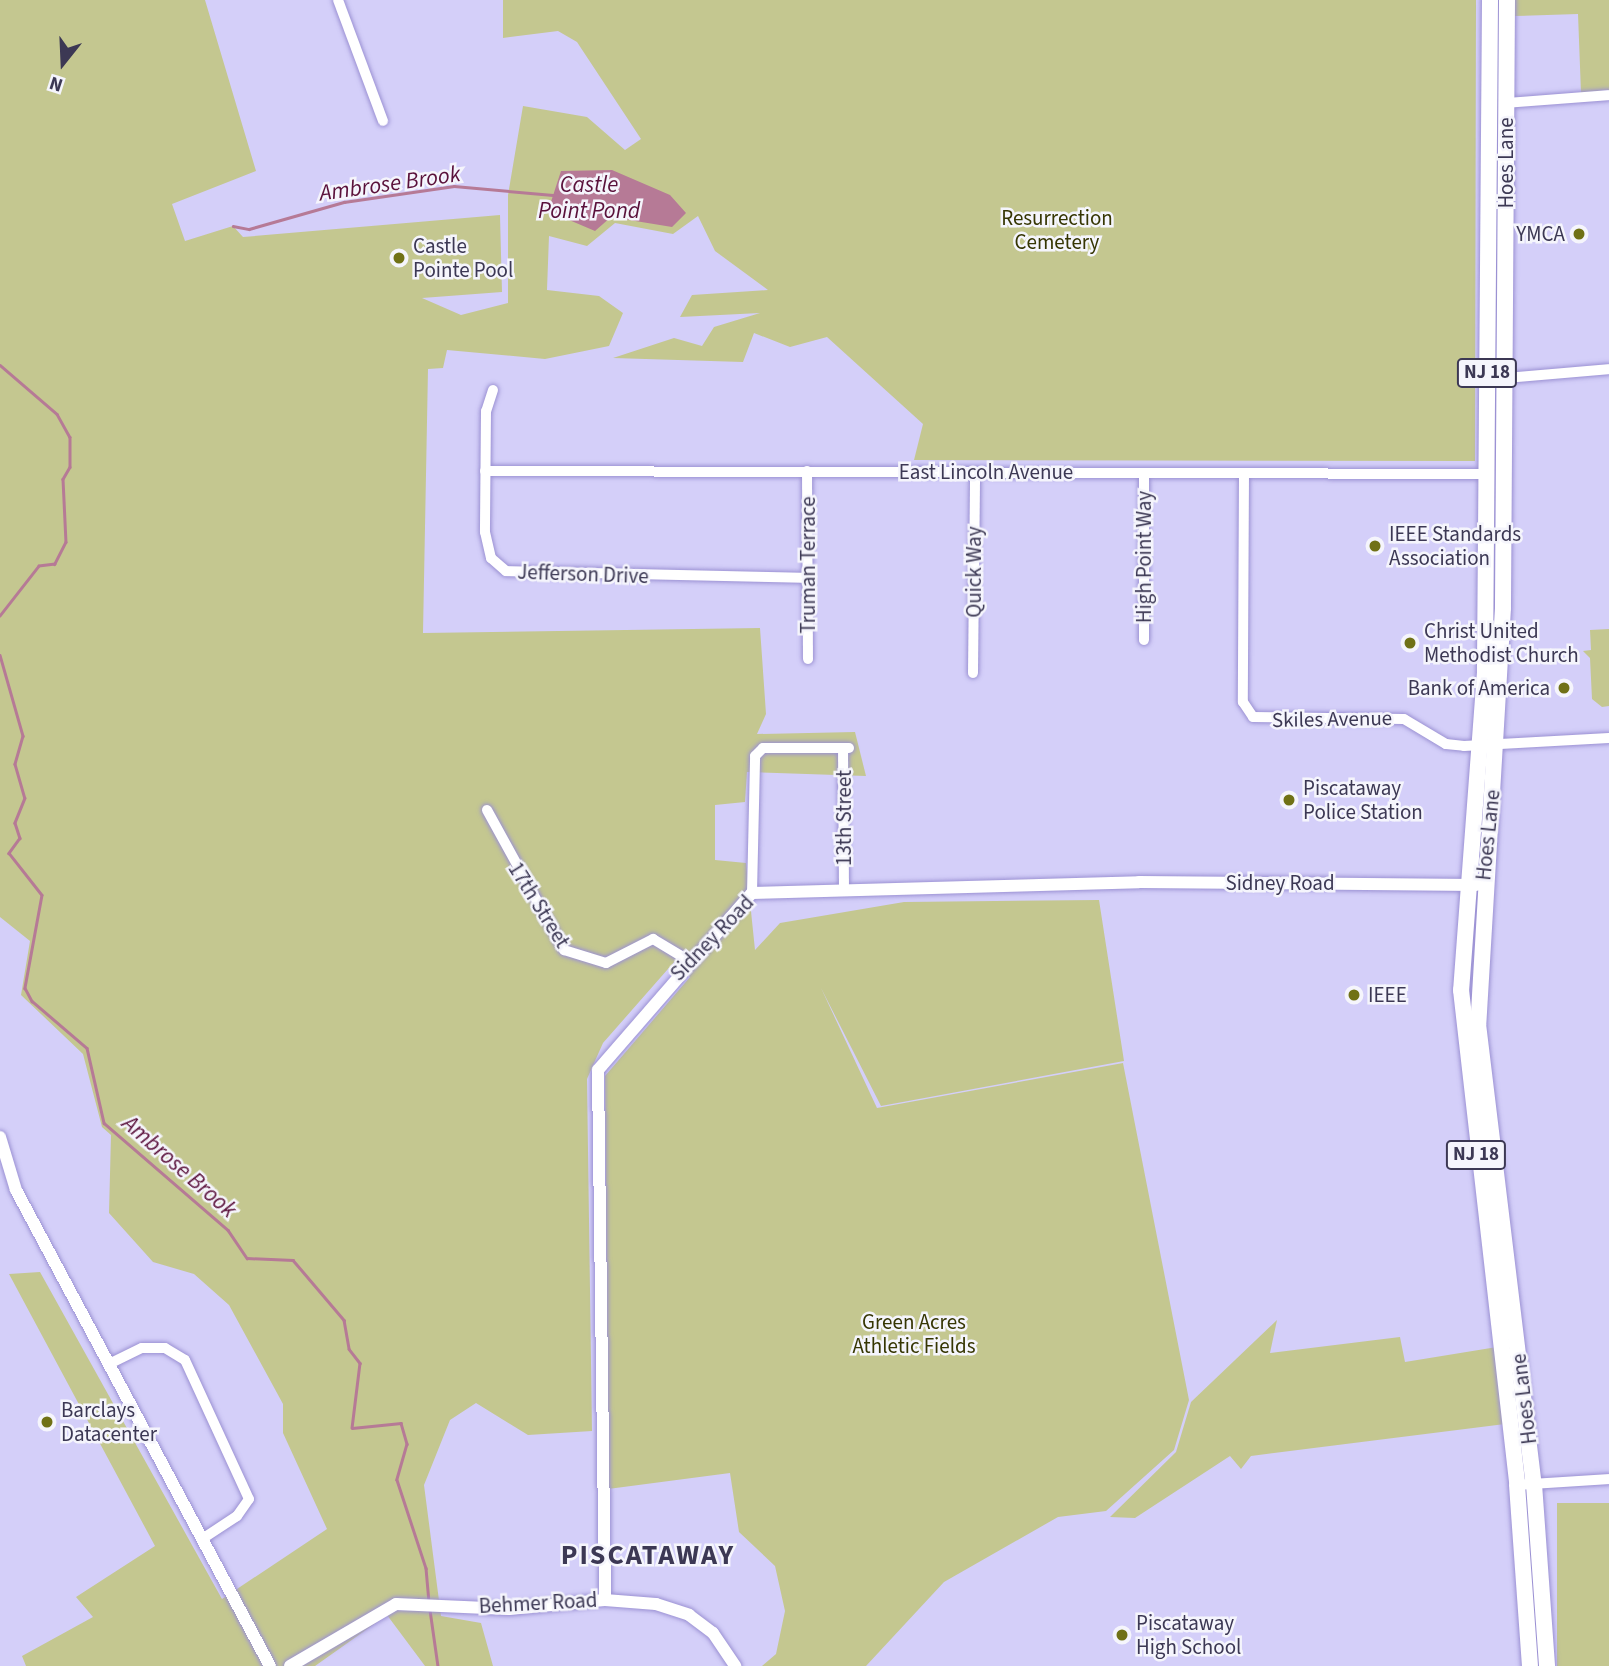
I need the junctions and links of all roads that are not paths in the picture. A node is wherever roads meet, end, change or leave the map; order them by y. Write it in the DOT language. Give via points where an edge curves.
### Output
graph roads {
  1 [pos="338,0"];
  2 [pos="1490,0"];
  3 [pos="1507,0"];
  4 [pos="1609,95"];
  5 [pos="1506,103"];
  6 [pos="383,121"];
  7 [pos="1609,369"];
  8 [pos="1505,378"];
  9 [pos="493,390"];
  10 [pos="485,471"];
  11 [pos="807,471"];
  12 [pos="975,472"];
  13 [pos="1144,473"];
  14 [pos="1244,473"];
  15 [pos="1486,474"];
  16 [pos="808,578"];
  17 [pos="1144,640"];
  18 [pos="808,659"];
  19 [pos="974,673"];
  20 [pos="1609,737"];
  21 [pos="1497,745"];
  22 [pos="1478,747"];
  23 [pos="487,810"];
  24 [pos="1474,885"];
  25 [pos="844,888"];
  26 [pos="752,893"];
  27 [pos="688,960"];
  28 [pos="0,1137"];
  29 [pos="111,1363"];
  30 [pos="1609,1479"];
  31 [pos="1534,1484"];
  32 [pos="1517,1485"];
  33 [pos="202,1538"];
  34 [pos="605,1600"];
  35 [pos="270,1666"];
  36 [pos="289,1666"];
  37 [pos="735,1666"];
  38 [pos="1530,1666"];
  39 [pos="1547,1666"];
  1 -- 6 [label="street"];
  2 -- 15 [label="highway, Hoes Lane / NJ 18"];
  3 -- 5 [label="highway, Hoes Lane / NJ 18"];
  4 -- 5 [label="street"];
  5 -- 8 [label="highway, Hoes Lane / NJ 18"];
  7 -- 8 [label="street"];
  8 -- 21 [label="highway, Hoes Lane / NJ 18"];
  9 -- 10 [label="street, Jefferson Drive" via="486,411"];
  10 -- 11 [label="street, East Lincoln Avenue"];
  10 -- 16 [label="street, Jefferson Drive" via="487,543 506,571"];
  11 -- 12 [label="street, East Lincoln Avenue"];
  11 -- 16 [label="street, Truman Terrace"];
  12 -- 13 [label="street, East Lincoln Avenue"];
  12 -- 19 [label="street, Quick Way"];
  13 -- 14 [label="street, East Lincoln Avenue"];
  13 -- 17 [label="street, High Point Way"];
  14 -- 15 [label="street, East Lincoln Avenue"];
  14 -- 22 [label="street, Skiles Avenue" via="1247,711 1262,720 1404,719 1446,744"];
  15 -- 22 [label="highway, Hoes Lane / NJ 18"];
  16 -- 18 [label="street, Truman Terrace"];
  20 -- 21 [label="street, Skiles Avenue"];
  21 -- 22 [label="street, Skiles Avenue"];
  21 -- 24 [label="highway, Hoes Lane / NJ 18"];
  22 -- 24 [label="highway, Hoes Lane / NJ 18"];
  23 -- 27 [label="street, 17th Street" via="565,950 606,963 653,939"];
  24 -- 25 [label="street, Sidney Road"];
  24 -- 31 [label="highway, Hoes Lane / NJ 18" via="1478,1024"];
  24 -- 32 [label="highway, Hoes Lane / NJ 18" via="1461,990 1466,1079"];
  25 -- 26 [label="street, Sidney Road"];
  25 -- 26 [label="street, 13th Street" via="846,748 764,748 752,761"];
  26 -- 27 [label="street, Sidney Road"];
  27 -- 34 [label="street, Sidney Road" via="605,1055 595,1087"];
  28 -- 29 [label="street" via="16,1190"];
  29 -- 33 [label="street"];
  29 -- 33 [label="street" via="142,1348 165,1348 185,1360 250,1499 237,1516"];
  30 -- 31 [label="street"];
  31 -- 32 [label="street"];
  31 -- 39 [label="highway, Hoes Lane / NJ 18"];
  32 -- 38 [label="highway, Hoes Lane / NJ 18"];
  33 -- 35 [label="street"];
  34 -- 36 [label="street, Behmer Road" via="509,1609 424,1603 388,1606"];
  34 -- 37 [label="street, Behmer Road" via="656,1604 689,1615 713,1633"];
}
